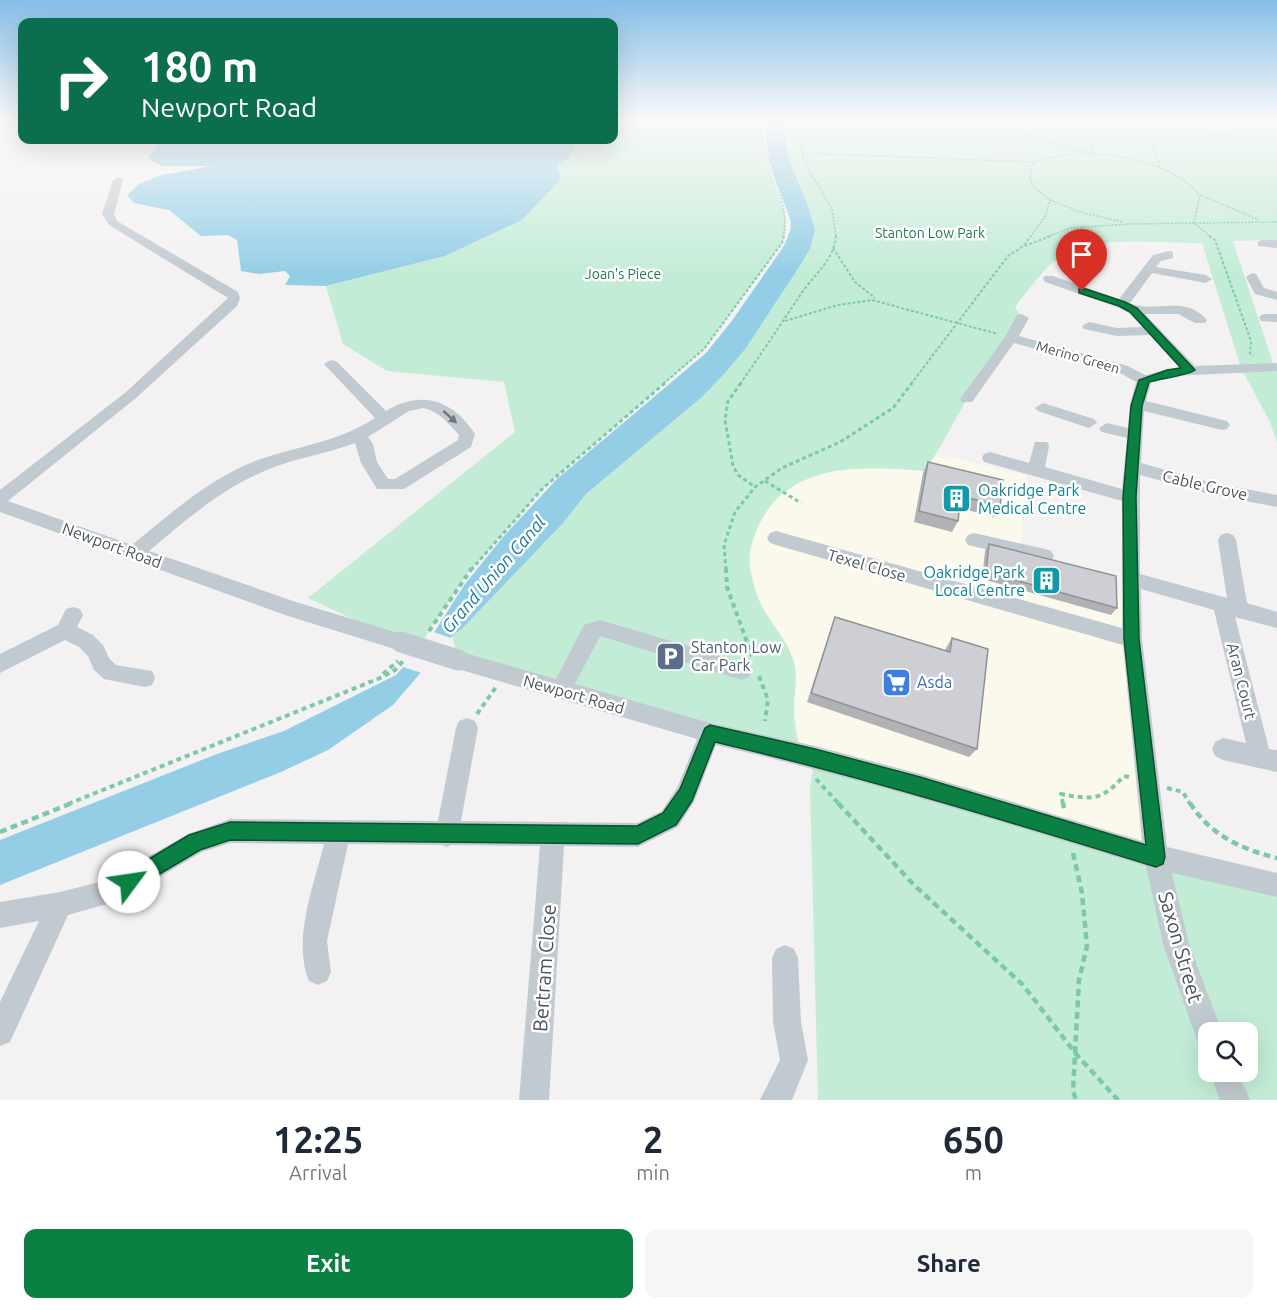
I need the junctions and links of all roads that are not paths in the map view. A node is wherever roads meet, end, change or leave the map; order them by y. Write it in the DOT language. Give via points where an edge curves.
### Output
graph roads {
  1 [pos="118,180"];
  2 [pos="1262,244"];
  3 [pos="1277,244"];
  4 [pos="1169,255"];
  5 [pos="1147,269"];
  6 [pos="1252,277"];
  7 [pos="1049,279"];
  8 [pos="1206,279"];
  9 [pos="1277,296"];
  10 [pos="1128,307"];
  11 [pos="1022,318"];
  12 [pos="1200,320"];
  13 [pos="1089,326"];
  14 [pos="1153,331"];
  15 [pos="1011,338"];
  16 [pos="332,364"];
  17 [pos="1269,367"];
  18 [pos="1190,370"];
  19 [pos="1144,380"];
  20 [pos="967,399"];
  21 [pos="1137,404"];
  22 [pos="1043,408"];
  23 [pos="391,416"];
  24 [pos="1089,423"];
  25 [pos="1222,426"];
  26 [pos="1107,428"];
  27 [pos="1135,435"];
  28 [pos="358,436"];
  29 [pos="1041,446"];
  30 [pos="990,458"];
  31 [pos="1133,467"];
  32 [pos="1036,471"];
  33 [pos="1130,497"];
  34 [pos="0,499"];
  35 [pos="1277,501"];
  36 [pos="0,505"];
  37 [pos="776,538"];
  38 [pos="974,540"];
  39 [pos="1227,540"];
  40 [pos="134,553"];
  41 [pos="1045,555"];
  42 [pos="1131,579"];
  43 [pos="1231,608"];
  44 [pos="1277,620"];
  45 [pos="1132,639"];
  46 [pos="0,664"];
  47 [pos="742,671"];
  48 [pos="145,678"];
  49 [pos="561,691"];
  50 [pos="467,728"];
  51 [pos="710,733"];
  52 [pos="1223,749"];
  53 [pos="1269,758"];
  54 [pos="339,834"];
  55 [pos="447,834"];
  56 [pos="553,836"];
  57 [pos="1156,857"];
  58 [pos="1277,885"];
  59 [pos="60,905"];
  60 [pos="0,915"];
  61 [pos="785,958"];
  62 [pos="318,972"];
  63 [pos="1204,1022"];
  64 [pos="0,1032"];
  65 [pos="1227,1082"];
  66 [pos="534,1100"];
  67 [pos="775,1100"];
  68 [pos="1234,1100"];
  1 -- 34 [label="street" via="108,214 112,222 234,298 131,395"];
  2 -- 3 [label="street"];
  4 -- 5 [label="street" via="1157,258"];
  5 -- 8 [label="street"];
  5 -- 10 [label="street"];
  6 -- 9 [label="street" via="1259,291"];
  7 -- 10 [label="street"];
  10 -- 12 [label="street" via="1173,309"];
  10 -- 14 [label="street"];
  11 -- 15 [label="street, Merino Green"];
  13 -- 14 [label="street" via="1117,332"];
  14 -- 18 [label="street"];
  15 -- 19 [label="street, Merino Green" via="1123,369"];
  15 -- 20 [label="street, Merino Green"];
  16 -- 23 [label="street"];
  17 -- 18 [label="street"];
  18 -- 19 [label="street"];
  19 -- 21 [label="street, Saxon Street"];
  21 -- 25 [label="street"];
  21 -- 27 [label="street, Saxon Street"];
  22 -- 24 [label="street"];
  23 -- 28 [label="street"];
  23 -- 28 [label="street, one-way" via="412,405 432,404 448,413 467,434 465,443 398,485 383,485"];
  26 -- 27 [label="street"];
  27 -- 31 [label="street, Saxon Street"];
  28 -- 40 [label="street" via="242,473"];
  29 -- 32 [label="street"];
  30 -- 32 [label="street"];
  31 -- 33 [label="street, Saxon Street"];
  31 -- 35 [label="street, Cable Grove"];
  32 -- 33 [label="street"];
  33 -- 42 [label="street, Saxon Street"];
  36 -- 40 [label="street, Newport Road"];
  37 -- 45 [label="street, Texel Close"];
  38 -- 41 [label="street"];
  39 -- 43 [label="street, Aran Court"];
  40 -- 49 [label="street, Newport Road, bridge" via="405,648"];
  42 -- 43 [label="street"];
  42 -- 45 [label="street, Saxon Street"];
  43 -- 44 [label="street"];
  43 -- 53 [label="street, Aran Court"];
  45 -- 57 [label="street, Saxon Street"];
  46 -- 48 [label="street" via="69,623 111,673"];
  47 -- 49 [label="street" via="600,628 591,631"];
  49 -- 51 [label="street, Newport Road"];
  50 -- 55 [label="street"];
  51 -- 56 [label="street" via="686,794 670,819 638,835"];
  51 -- 57 [label="street, Newport Road" via="987,804"];
  52 -- 53 [label="street"];
  54 -- 55 [label="street"];
  54 -- 59 [label="street" via="230,831 196,842 112,891"];
  54 -- 62 [label="street" via="314,941"];
  55 -- 56 [label="street"];
  56 -- 66 [label="street, Bertram Close"];
  57 -- 58 [label="street, Newport Road"];
  57 -- 63 [label="street, Saxon Street" via="1176,944"];
  59 -- 60 [label="street"];
  59 -- 64 [label="street"];
  61 -- 67 [label="street" via="787,1022 794,1060"];
  65 -- 68 [label="street"];
}
